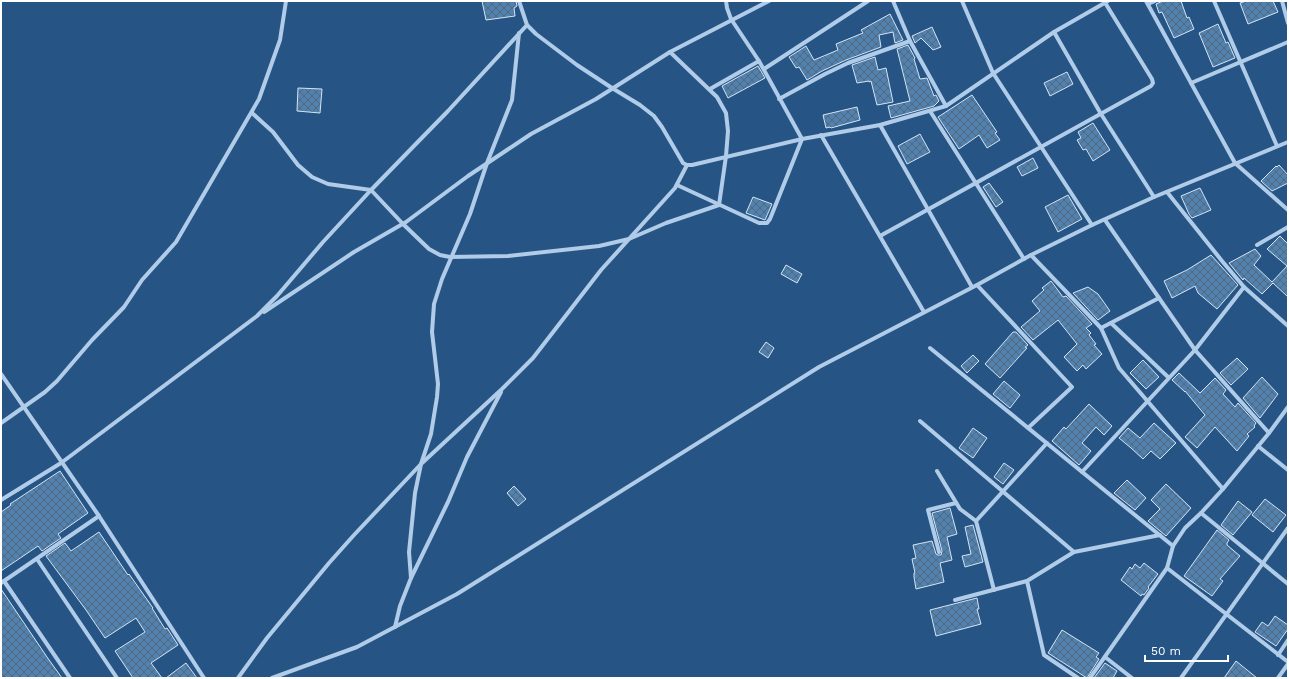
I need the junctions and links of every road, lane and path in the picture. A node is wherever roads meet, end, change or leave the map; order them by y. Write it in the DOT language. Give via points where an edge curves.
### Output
graph roads {
  1 [pos="286,1"];
  2 [pos="518,1"];
  3 [pos="726,1"];
  4 [pos="769,1"];
  5 [pos="868,1"];
  6 [pos="893,1"];
  7 [pos="962,1"];
  8 [pos="1155,1"];
  9 [pos="1214,1"];
  10 [pos="1282,1"];
  11 [pos="1105,2"];
  12 [pos="1147,2"];
  13 [pos="732,19"];
  14 [pos="1288,21"];
  15 [pos="527,25"];
  16 [pos="1054,32"];
  17 [pos="519,33"];
  18 [pos="910,41"];
  19 [pos="1288,42"];
  20 [pos="670,52"];
  21 [pos="759,61"];
  22 [pos="1241,62"];
  23 [pos="764,69"];
  24 [pos="993,73"];
  25 [pos="1191,83"];
  26 [pos="612,88"];
  27 [pos="710,89"];
  28 [pos="779,99"];
  29 [pos="946,106"];
  30 [pos="930,111"];
  31 [pos="252,113"];
  32 [pos="1101,114"];
  33 [pos="880,125"];
  34 [pos="821,135"];
  35 [pos="802,138"];
  36 [pos="1288,142"];
  37 [pos="1277,146"];
  38 [pos="1041,147"];
  39 [pos="726,156"];
  40 [pos="487,163"];
  41 [pos="1235,164"];
  42 [pos="687,165"];
  43 [pos="976,183"];
  44 [pos="676,185"];
  45 [pos="371,190"];
  46 [pos="1167,192"];
  47 [pos="1154,197"];
  48 [pos="719,205"];
  49 [pos="928,210"];
  50 [pos="1288,210"];
  51 [pos="1105,220"];
  52 [pos="403,224"];
  53 [pos="1092,226"];
  54 [pos="1288,227"];
  55 [pos="880,236"];
  56 [pos="628,239"];
  57 [pos="1257,245"];
  58 [pos="1031,255"];
  59 [pos="452,257"];
  60 [pos="1024,259"];
  61 [pos="977,285"];
  62 [pos="1244,287"];
  63 [pos="972,288"];
  64 [pos="1159,298"];
  65 [pos="924,312"];
  66 [pos="257,316"];
  67 [pos="1111,323"];
  68 [pos="1288,326"];
  69 [pos="1101,328"];
  70 [pos="930,348"];
  71 [pos="1195,350"];
  72 [pos="1,374"];
  73 [pos="1168,377"];
  74 [pos="502,389"];
  75 [pos="1148,401"];
  76 [pos="24,407"];
  77 [pos="1288,407"];
  78 [pos="920,421"];
  79 [pos="1,422"];
  80 [pos="1028,428"];
  81 [pos="1269,433"];
  82 [pos="1047,443"];
  83 [pos="1258,446"];
  84 [pos="61,463"];
  85 [pos="422,464"];
  86 [pos="1288,470"];
  87 [pos="937,471"];
  88 [pos="1082,472"];
  89 [pos="1223,489"];
  90 [pos="1003,491"];
  91 [pos="1,500"];
  92 [pos="956,503"];
  93 [pos="1202,513"];
  94 [pos="99,516"];
  95 [pos="976,521"];
  96 [pos="1288,528"];
  97 [pos="1160,535"];
  98 [pos="1173,546"];
  99 [pos="939,552"];
  100 [pos="1074,552"];
  101 [pos="37,559"];
  102 [pos="1263,563"];
  103 [pos="1167,568"];
  104 [pos="411,578"];
  105 [pos="1027,581"];
  106 [pos="3,582"];
  107 [pos="1288,584"];
  108 [pos="994,590"];
  109 [pos="955,600"];
  110 [pos="1227,614"];
  111 [pos="395,627"];
  112 [pos="1288,640"];
  113 [pos="1278,655"];
  114 [pos="1105,657"];
  115 [pos="1288,663"];
  116 [pos="70,678"];
  117 [pos="117,678"];
  118 [pos="204,678"];
  119 [pos="238,678"];
  120 [pos="272,678"];
  121 [pos="1078,678"];
  122 [pos="1090,678"];
  123 [pos="1132,678"];
  124 [pos="1181,678"];
  125 [pos="1278,678"];
  1 -- 31 [label="street" via="274,60 260,99"];
  2 -- 15 [label="street"];
  3 -- 13 [label="street"];
  4 -- 13 [label="street"];
  5 -- 23 [label="street"];
  6 -- 18 [label="street"];
  7 -- 24 [label="street"];
  8 -- 12 [label="street"];
  9 -- 22 [label="street"];
  10 -- 14 [label="street"];
  11 -- 16 [label="street"];
  11 -- 32 [label="street" via="1153,83"];
  12 -- 25 [label="street"];
  13 -- 20 [label="street"];
  13 -- 21 [label="street"];
  15 -- 17 [label="street"];
  15 -- 26 [label="street" via="545,41"];
  16 -- 24 [label="street"];
  16 -- 32 [label="street"];
  17 -- 40 [label="street" via="512,100"];
  17 -- 45 [label="street"];
  18 -- 28 [label="street" via="836,68"];
  18 -- 29 [label="street"];
  19 -- 22 [label="street"];
  20 -- 26 [label="street"];
  20 -- 27 [label="street"];
  21 -- 23 [label="street"];
  21 -- 27 [label="street"];
  22 -- 25 [label="street"];
  22 -- 37 [label="street"];
  23 -- 28 [label="street"];
  24 -- 29 [label="street"];
  24 -- 38 [label="street"];
  25 -- 41 [label="street"];
  26 -- 40 [label="street" via="531,134"];
  26 -- 42 [label="street" via="654,116"];
  27 -- 39 [label="street" via="726,113"];
  28 -- 35 [label="street"];
  29 -- 30 [label="street"];
  30 -- 33 [label="street"];
  30 -- 43 [label="street"];
  31 -- 45 [label="street" via="273,132 298,165 312,177 328,184"];
  31 -- 76 [label="street" via="176,242 142,280 124,307 57,381"];
  32 -- 38 [label="street"];
  32 -- 47 [label="street"];
  33 -- 34 [label="street"];
  33 -- 49 [label="street"];
  34 -- 35 [label="street"];
  34 -- 55 [label="street"];
  35 -- 39 [label="street"];
  35 -- 48 [label="street" via="767,223 759,223"];
  36 -- 37 [label="street"];
  37 -- 41 [label="street"];
  38 -- 43 [label="street"];
  38 -- 53 [label="street"];
  39 -- 42 [label="street"];
  39 -- 48 [label="street"];
  40 -- 52 [label="street"];
  40 -- 59 [label="street"];
  41 -- 46 [label="street"];
  41 -- 50 [label="street"];
  42 -- 44 [label="street"];
  43 -- 49 [label="street"];
  43 -- 60 [label="street"];
  44 -- 48 [label="street"];
  44 -- 56 [label="street"];
  45 -- 52 [label="street"];
  45 -- 66 [label="street"];
  46 -- 47 [label="street"];
  46 -- 62 [label="street"];
  47 -- 51 [label="street"];
  48 -- 56 [label="street"];
  49 -- 55 [label="street"];
  49 -- 63 [label="street"];
  51 -- 53 [label="street"];
  51 -- 64 [label="street"];
  52 -- 59 [label="street" via="430,249 440,255"];
  52 -- 66 [label="street" via="354,252"];
  53 -- 58 [label="street"];
  54 -- 57 [label="street"];
  55 -- 65 [label="street"];
  56 -- 59 [label="street" via="599,246 531,254"];
  56 -- 74 [label="street" via="533,358"];
  58 -- 60 [label="street"];
  58 -- 69 [label="street"];
  59 -- 85 [label="street" via="436,295 434,308 432,332 438,384 431,434"];
  60 -- 61 [label="street"];
  61 -- 63 [label="street"];
  61 -- 80 [label="street" via="1072,387"];
  62 -- 68 [label="street"];
  62 -- 71 [label="street"];
  63 -- 65 [label="street"];
  64 -- 67 [label="street"];
  64 -- 71 [label="street"];
  65 -- 111 [label="street" via="819,367 457,594"];
  66 -- 84 [label="street"];
  67 -- 69 [label="street"];
  67 -- 73 [label="street"];
  69 -- 75 [label="street" via="1119,368"];
  70 -- 80 [label="street"];
  71 -- 73 [label="street"];
  71 -- 81 [label="street"];
  72 -- 76 [label="street"];
  73 -- 75 [label="street"];
  74 -- 85 [label="street"];
  74 -- 104 [label="street" via="467,457"];
  75 -- 88 [label="street"];
  75 -- 89 [label="street"];
  76 -- 79 [label="street"];
  76 -- 84 [label="street"];
  77 -- 81 [label="street"];
  78 -- 90 [label="street"];
  80 -- 82 [label="street"];
  81 -- 83 [label="street"];
  82 -- 88 [label="street"];
  82 -- 90 [label="street"];
  83 -- 86 [label="street"];
  83 -- 89 [label="street"];
  84 -- 91 [label="street"];
  84 -- 94 [label="street"];
  85 -- 104 [label="street" via="415,493 409,552"];
  85 -- 119 [label="street" via="329,563 267,638"];
  87 -- 92 [label="street"];
  88 -- 97 [label="street"];
  89 -- 93 [label="street"];
  90 -- 95 [label="street"];
  90 -- 100 [label="street"];
  92 -- 95 [label="street"];
  92 -- 99 [label="street" via="928,510"];
  93 -- 98 [label="street" via="1186,528"];
  93 -- 102 [label="street"];
  94 -- 101 [label="street"];
  94 -- 118 [label="street"];
  95 -- 108 [label="street"];
  96 -- 102 [label="street"];
  97 -- 98 [label="street"];
  97 -- 100 [label="street"];
  98 -- 103 [label="street"];
  100 -- 105 [label="street"];
  101 -- 106 [label="street"];
  101 -- 117 [label="street"];
  102 -- 107 [label="street"];
  102 -- 110 [label="street"];
  103 -- 110 [label="street"];
  103 -- 114 [label="street"];
  104 -- 111 [label="street"];
  105 -- 108 [label="street"];
  105 -- 121 [label="street" via="1044,655"];
  106 -- 116 [label="street"];
  108 -- 109 [label="street"];
  110 -- 113 [label="street"];
  110 -- 124 [label="street"];
  111 -- 120 [label="street" via="357,647"];
  112 -- 113 [label="street"];
  113 -- 115 [label="street"];
  114 -- 122 [label="street"];
  114 -- 123 [label="street"];
  115 -- 125 [label="street"];
}
